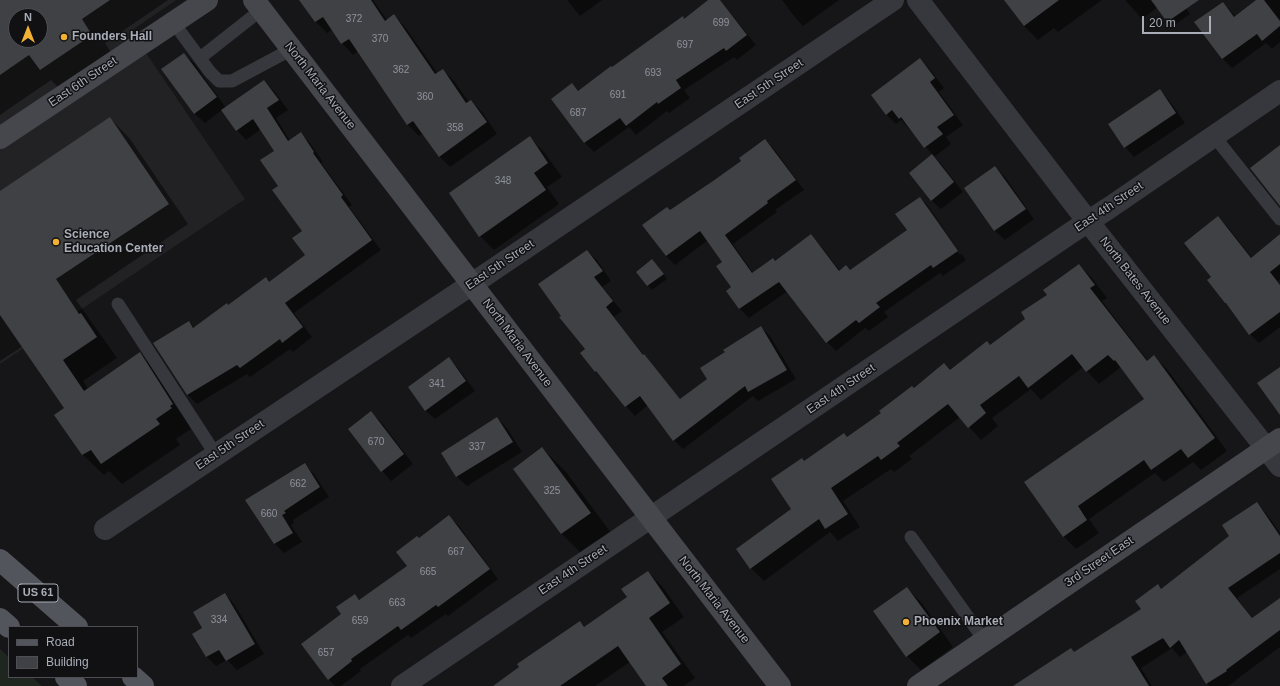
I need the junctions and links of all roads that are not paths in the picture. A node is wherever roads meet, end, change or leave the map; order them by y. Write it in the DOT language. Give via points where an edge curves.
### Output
graph roads {
  1 [pos="207,0"];
  2 [pos="894,0"];
  3 [pos="918,0"];
  4 [pos="257,5"];
  5 [pos="173,22"];
  6 [pos="292,49"];
  7 [pos="200,58"];
  8 [pos="1280,91"];
  9 [pos="1214,136"];
  10 [pos="0,138"];
  11 [pos="1280,219"];
  12 [pos="1089,221"];
  13 [pos="472,284"];
  14 [pos="118,304"];
  15 [pos="1273,444"];
  16 [pos="216,455"];
  17 [pos="1280,466"];
  18 [pos="651,518"];
  19 [pos="105,529"];
  20 [pos="911,537"];
  21 [pos="0,560"];
  22 [pos="0,619"];
  23 [pos="8,626"];
  24 [pos="76,626"];
  25 [pos="985,641"];
  26 [pos="67,678"];
  27 [pos="134,678"];
  28 [pos="76,686"];
  29 [pos="143,686"];
  30 [pos="402,686"];
  31 [pos="780,686"];
  32 [pos="918,686"];
  1 -- 5 [label="street, East 6th Street"];
  2 -- 13 [label="street, East 5th Street"];
  3 -- 12 [label="street, North Bates Avenue"];
  4 -- 6 [label="street, North Maria Avenue"];
  4 -- 7 [label="lane"];
  5 -- 7 [label="lane"];
  5 -- 10 [label="street, East 6th Street"];
  6 -- 7 [label="lane" via="232,81 219,81"];
  6 -- 13 [label="street, North Maria Avenue"];
  8 -- 9 [label="street, East 4th Street"];
  9 -- 11 [label="lane"];
  9 -- 12 [label="street, East 4th Street"];
  12 -- 15 [label="street, North Bates Avenue"];
  12 -- 18 [label="street, East 4th Street"];
  13 -- 16 [label="street, East 5th Street"];
  13 -- 18 [label="street, North Maria Avenue"];
  14 -- 16 [label="lane"];
  15 -- 17 [label="street, North Bates Avenue"];
  15 -- 25 [label="street, 3rd Street East"];
  16 -- 19 [label="street, East 5th Street"];
  18 -- 30 [label="street, East 4th Street"];
  18 -- 31 [label="street, North Maria Avenue"];
  20 -- 25 [label="lane"];
  21 -- 24 [label="main road, US 61"];
  22 -- 23 [label="main road"];
  25 -- 32 [label="street, 3rd Street East"];
  26 -- 28 [label="main road"];
  27 -- 29 [label="main road"];
}
